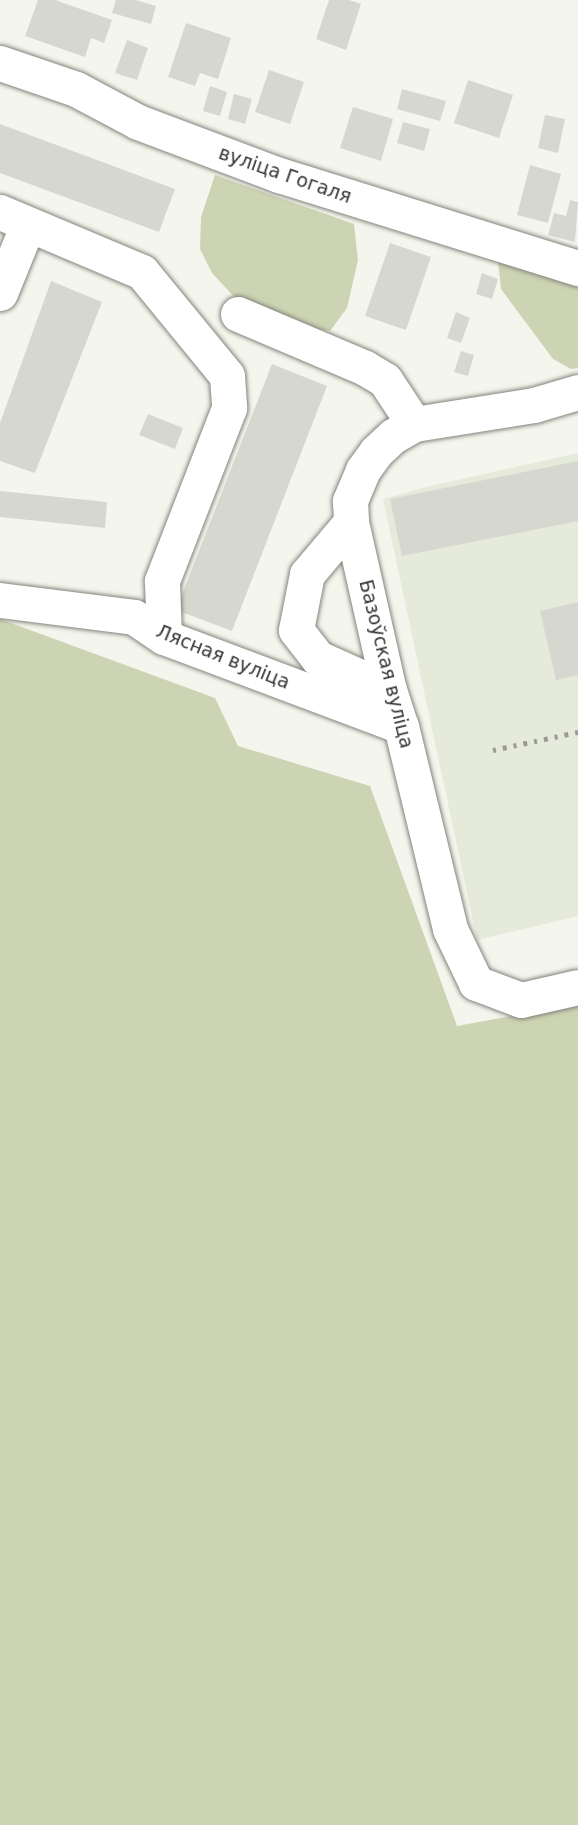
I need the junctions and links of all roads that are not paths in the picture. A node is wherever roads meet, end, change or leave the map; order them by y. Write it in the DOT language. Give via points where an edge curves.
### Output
graph roads {
  1 [pos="0,63"];
  2 [pos="14,218"];
  3 [pos="578,268"];
  4 [pos="0,293"];
  5 [pos="239,314"];
  6 [pos="578,392"];
  7 [pos="414,424"];
  8 [pos="351,522"];
  9 [pos="0,600"];
  10 [pos="164,637"];
  11 [pos="389,690"];
  12 [pos="401,726"];
  13 [pos="578,987"];
  1 -- 3 [label="street, вуліца Гогаля" via="76,89 138,122 279,175"];
  2 -- 4 [label="street"];
  2 -- 10 [label="street" via="142,272 227,376 229,408 162,581"];
  5 -- 7 [label="street" via="385,380"];
  6 -- 7 [label="street, Базоўская вуліца" via="534,405"];
  7 -- 8 [label="street, Базоўская вуліца" via="393,436 363,470 350,501"];
  8 -- 11 [label="street, Базоўская вуліца"];
  8 -- 11 [label="street" via="307,574 296,630 318,658"];
  9 -- 10 [label="street, Лясная вуліца" via="134,617"];
  10 -- 12 [label="street, Лясная вуліца"];
  11 -- 12 [label="street, Базоўская вуліца"];
  12 -- 13 [label="street, Базоўская вуліца" via="450,929 476,983 522,1000"];
}
